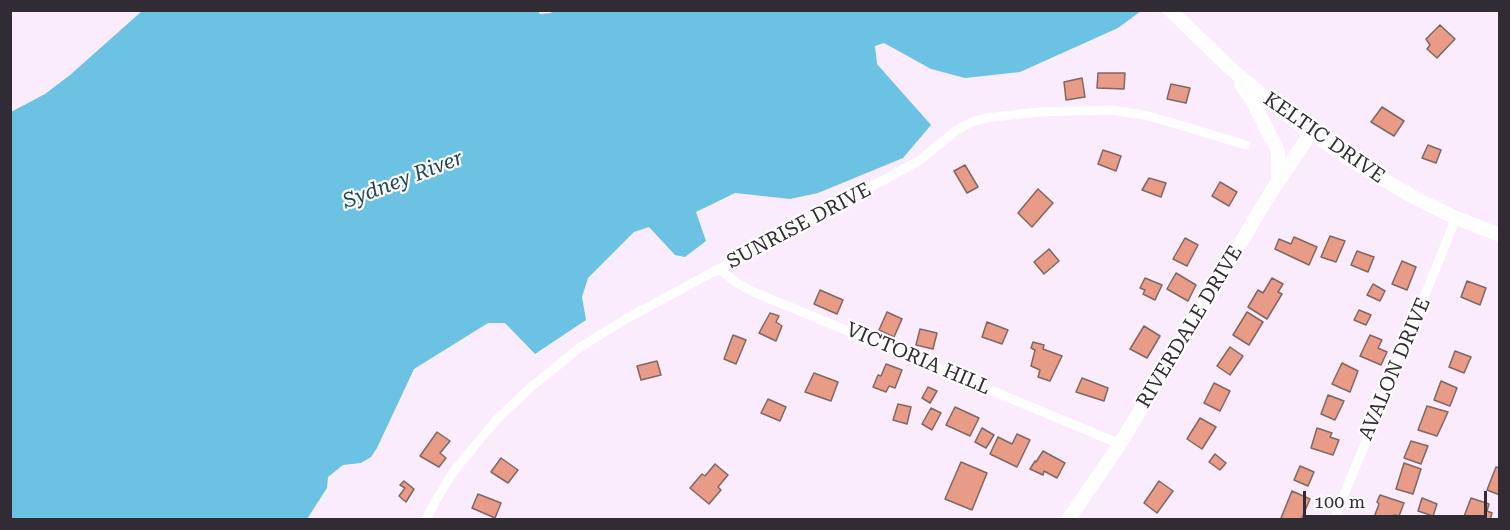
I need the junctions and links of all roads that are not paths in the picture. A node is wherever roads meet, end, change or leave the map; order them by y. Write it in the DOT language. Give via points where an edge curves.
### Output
graph roads {
  1 [pos="1174,14"];
  2 [pos="1229,67"];
  3 [pos="1311,133"];
  4 [pos="1246,145"];
  5 [pos="1278,182"];
  6 [pos="1456,218"];
  7 [pos="1500,235"];
  8 [pos="719,269"];
  9 [pos="1120,444"];
  10 [pos="426,519"];
  11 [pos="1068,519"];
  12 [pos="1334,519"];
  1 -- 2 [label="main road, KELTIC DRIVE"];
  2 -- 3 [label="main road, KELTIC DRIVE"];
  2 -- 5 [label="main road" via="1252,100 1278,151"];
  3 -- 5 [label="main road, RIVERDALE DRIVE"];
  3 -- 6 [label="main road, KELTIC DRIVE" via="1395,187"];
  4 -- 8 [label="street, SUNRISE DRIVE" via="1144,115 1111,110 986,118 962,126 920,160"];
  5 -- 9 [label="main road, RIVERDALE DRIVE"];
  6 -- 7 [label="main road, KELTIC DRIVE"];
  6 -- 12 [label="street, AVALON DRIVE"];
  8 -- 9 [label="street, VICTORIA HILL" via="754,292"];
  8 -- 10 [label="street, SUNRISE DRIVE" via="624,320 541,378 474,445"];
  9 -- 11 [label="main road, RIVERDALE DRIVE"];
}
